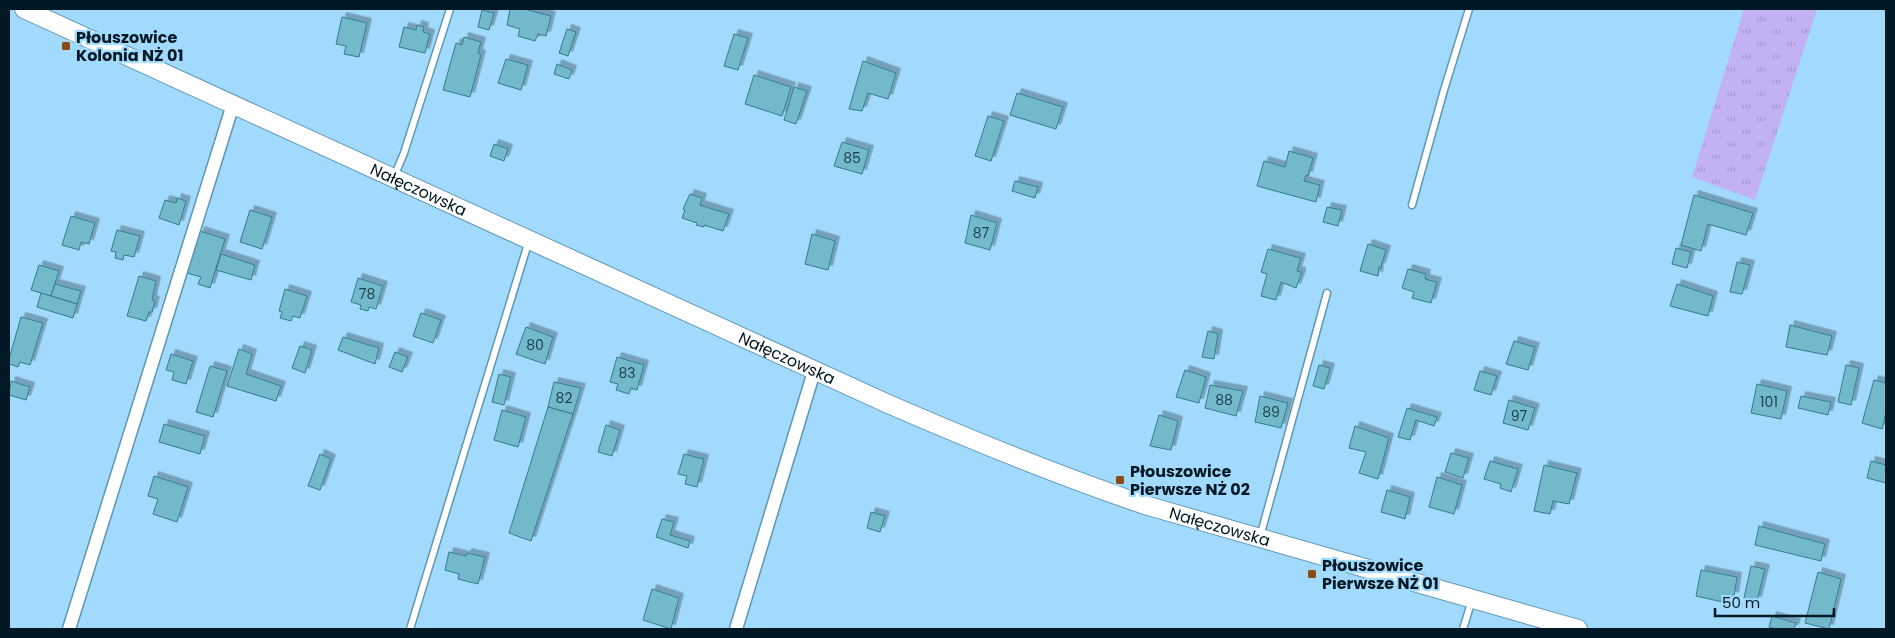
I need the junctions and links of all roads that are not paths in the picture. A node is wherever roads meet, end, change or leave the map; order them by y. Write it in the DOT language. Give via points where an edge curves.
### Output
graph roads {
  1 [pos="24,9"];
  2 [pos="450,9"];
  3 [pos="1469,9"];
  4 [pos="235,105"];
  5 [pos="394,178"];
  6 [pos="1412,205"];
  7 [pos="530,240"];
  8 [pos="1327,293"];
  9 [pos="816,371"];
  10 [pos="1259,538"];
  11 [pos="1472,599"];
  12 [pos="69,629"];
  13 [pos="410,629"];
  14 [pos="736,629"];
  15 [pos="1463,629"];
  16 [pos="1578,629"];
  1 -- 4 [label="main road, Nałęczowska"];
  2 -- 5 [label="lane"];
  3 -- 6 [label="lane"];
  4 -- 5 [label="main road, Nałęczowska"];
  4 -- 12 [label="street"];
  5 -- 7 [label="main road, Nałęczowska"];
  7 -- 9 [label="main road, Nałęczowska"];
  7 -- 13 [label="lane"];
  8 -- 10 [label="lane"];
  9 -- 10 [label="main road, Nałęczowska" via="1046,469 1137,502"];
  9 -- 14 [label="street"];
  10 -- 11 [label="main road, Nałęczowska"];
  11 -- 15 [label="lane"];
  11 -- 16 [label="main road, Nałęczowska"];
}
